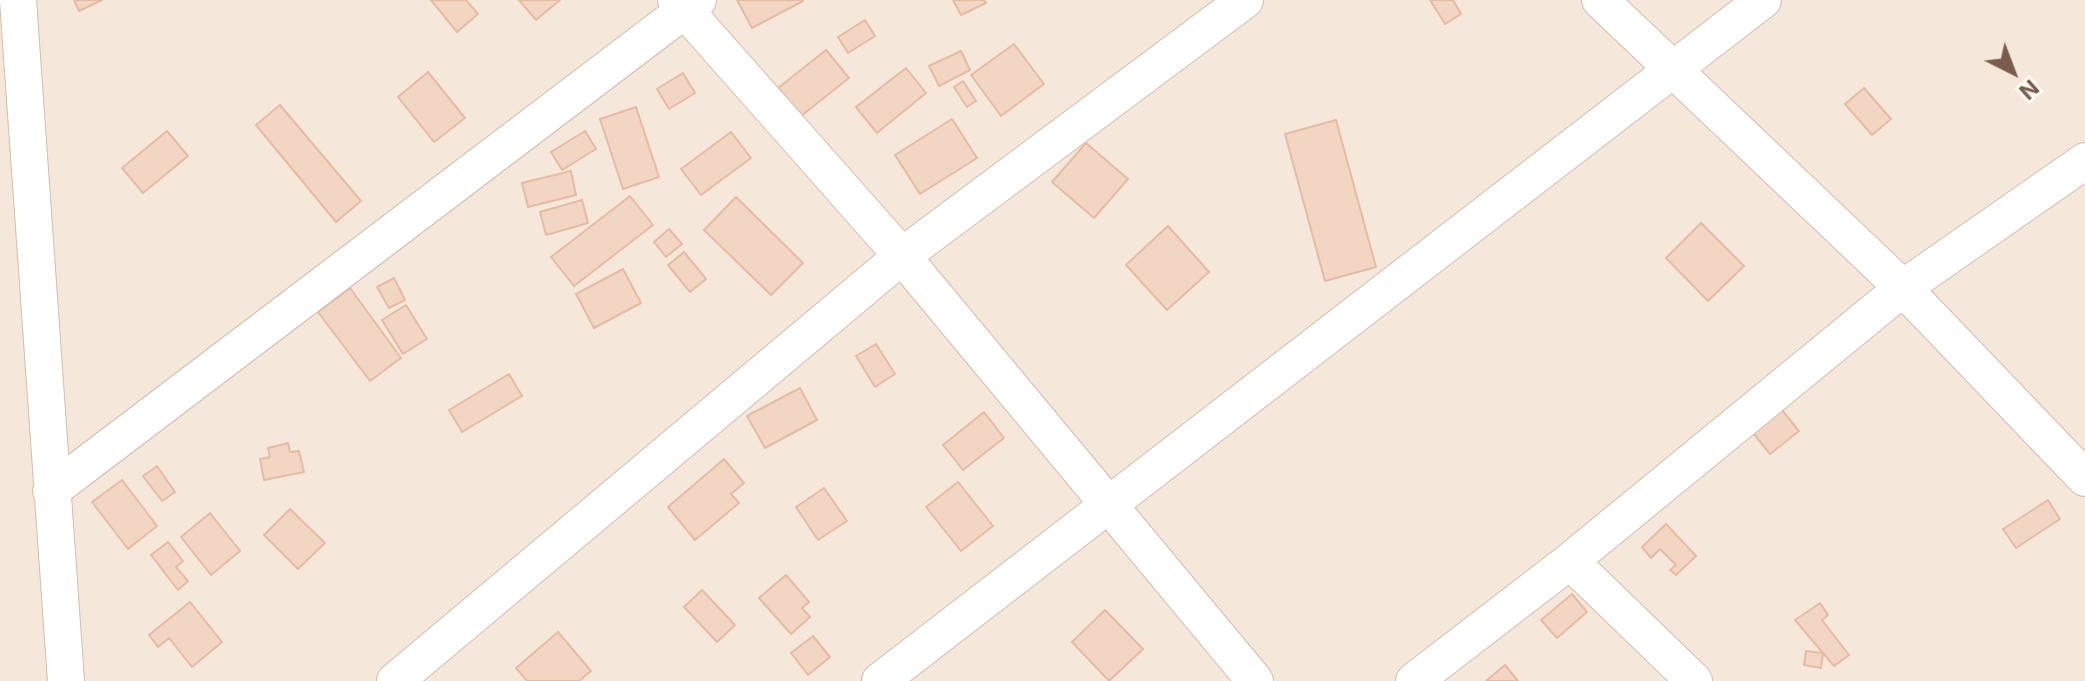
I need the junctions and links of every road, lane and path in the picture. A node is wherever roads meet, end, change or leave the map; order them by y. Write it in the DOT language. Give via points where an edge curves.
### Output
graph roads {
  1 [pos="18,0"];
  2 [pos="1245,0"];
  3 [pos="1600,0"];
  4 [pos="1763,0"];
  5 [pos="687,3"];
  6 [pos="1673,67"];
  7 [pos="2085,161"];
  8 [pos="902,256"];
  9 [pos="1903,288"];
  10 [pos="2085,478"];
  11 [pos="51,491"];
  12 [pos="1108,504"];
  13 [pos="1570,561"];
  14 [pos="75,677"];
  15 [pos="395,681"];
  16 [pos="880,681"];
  17 [pos="1255,681"];
  18 [pos="1414,681"];
  19 [pos="1694,681"];
  1 -- 11 [label="street"];
  2 -- 8 [label="street"];
  3 -- 6 [label="street"];
  4 -- 6 [label="street"];
  5 -- 8 [label="street"];
  5 -- 11 [label="street"];
  6 -- 9 [label="street"];
  6 -- 12 [label="street"];
  7 -- 9 [label="street"];
  8 -- 12 [label="street"];
  8 -- 15 [label="street"];
  9 -- 10 [label="street"];
  9 -- 13 [label="street"];
  11 -- 14 [label="street"];
  12 -- 16 [label="street"];
  12 -- 17 [label="street"];
  13 -- 18 [label="street"];
  13 -- 19 [label="street"];
}
